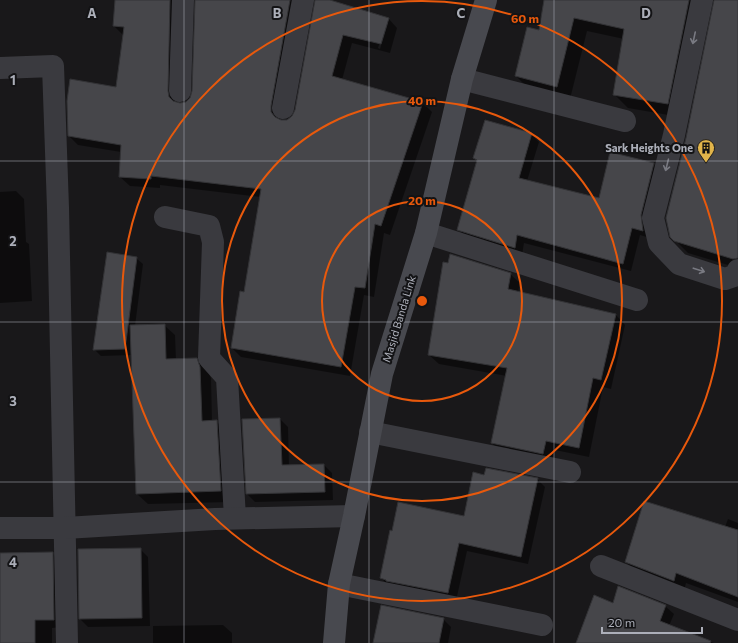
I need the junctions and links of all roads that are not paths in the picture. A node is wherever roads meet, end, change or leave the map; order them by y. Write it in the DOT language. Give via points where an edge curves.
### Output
graph roads {
  1 [pos="183,0"];
  2 [pos="302,0"];
  3 [pos="486,0"];
  4 [pos="702,0"];
  5 [pos="0,68"];
  6 [pos="462,80"];
  7 [pos="180,91"];
  8 [pos="283,108"];
  9 [pos="625,121"];
  10 [pos="165,217"];
  11 [pos="426,233"];
  12 [pos="738,270"];
  13 [pos="638,300"];
  14 [pos="370,432"];
  15 [pos="570,472"];
  16 [pos="354,516"];
  17 [pos="235,518"];
  18 [pos="0,528"];
  19 [pos="65,528"];
  20 [pos="601,566"];
  21 [pos="339,584"];
  22 [pos="738,620"];
  23 [pos="542,625"];
  24 [pos="67,643"];
  25 [pos="334,643"];
  1 -- 7 [label="street"];
  2 -- 8 [label="street"];
  3 -- 6 [label="main road, Masjid Banda Link"];
  4 -- 12 [label="street, one-way" via="674,135 653,218 659,243 680,264 724,279 737,275"];
  5 -- 19 [label="street" via="52,66 58,208"];
  6 -- 9 [label="street"];
  6 -- 11 [label="main road, Masjid Banda Link"];
  10 -- 17 [label="street" via="208,226 213,242 209,358 227,378"];
  11 -- 13 [label="street"];
  11 -- 14 [label="main road, Masjid Banda Link" via="382,374"];
  14 -- 15 [label="street"];
  14 -- 16 [label="main road, Masjid Banda Link"];
  16 -- 17 [label="street"];
  16 -- 21 [label="main road, Masjid Banda Link"];
  17 -- 19 [label="street"];
  18 -- 19 [label="street"];
  19 -- 24 [label="street"];
  20 -- 22 [label="street"];
  21 -- 23 [label="street"];
  21 -- 25 [label="main road, Masjid Banda Link"];
}
